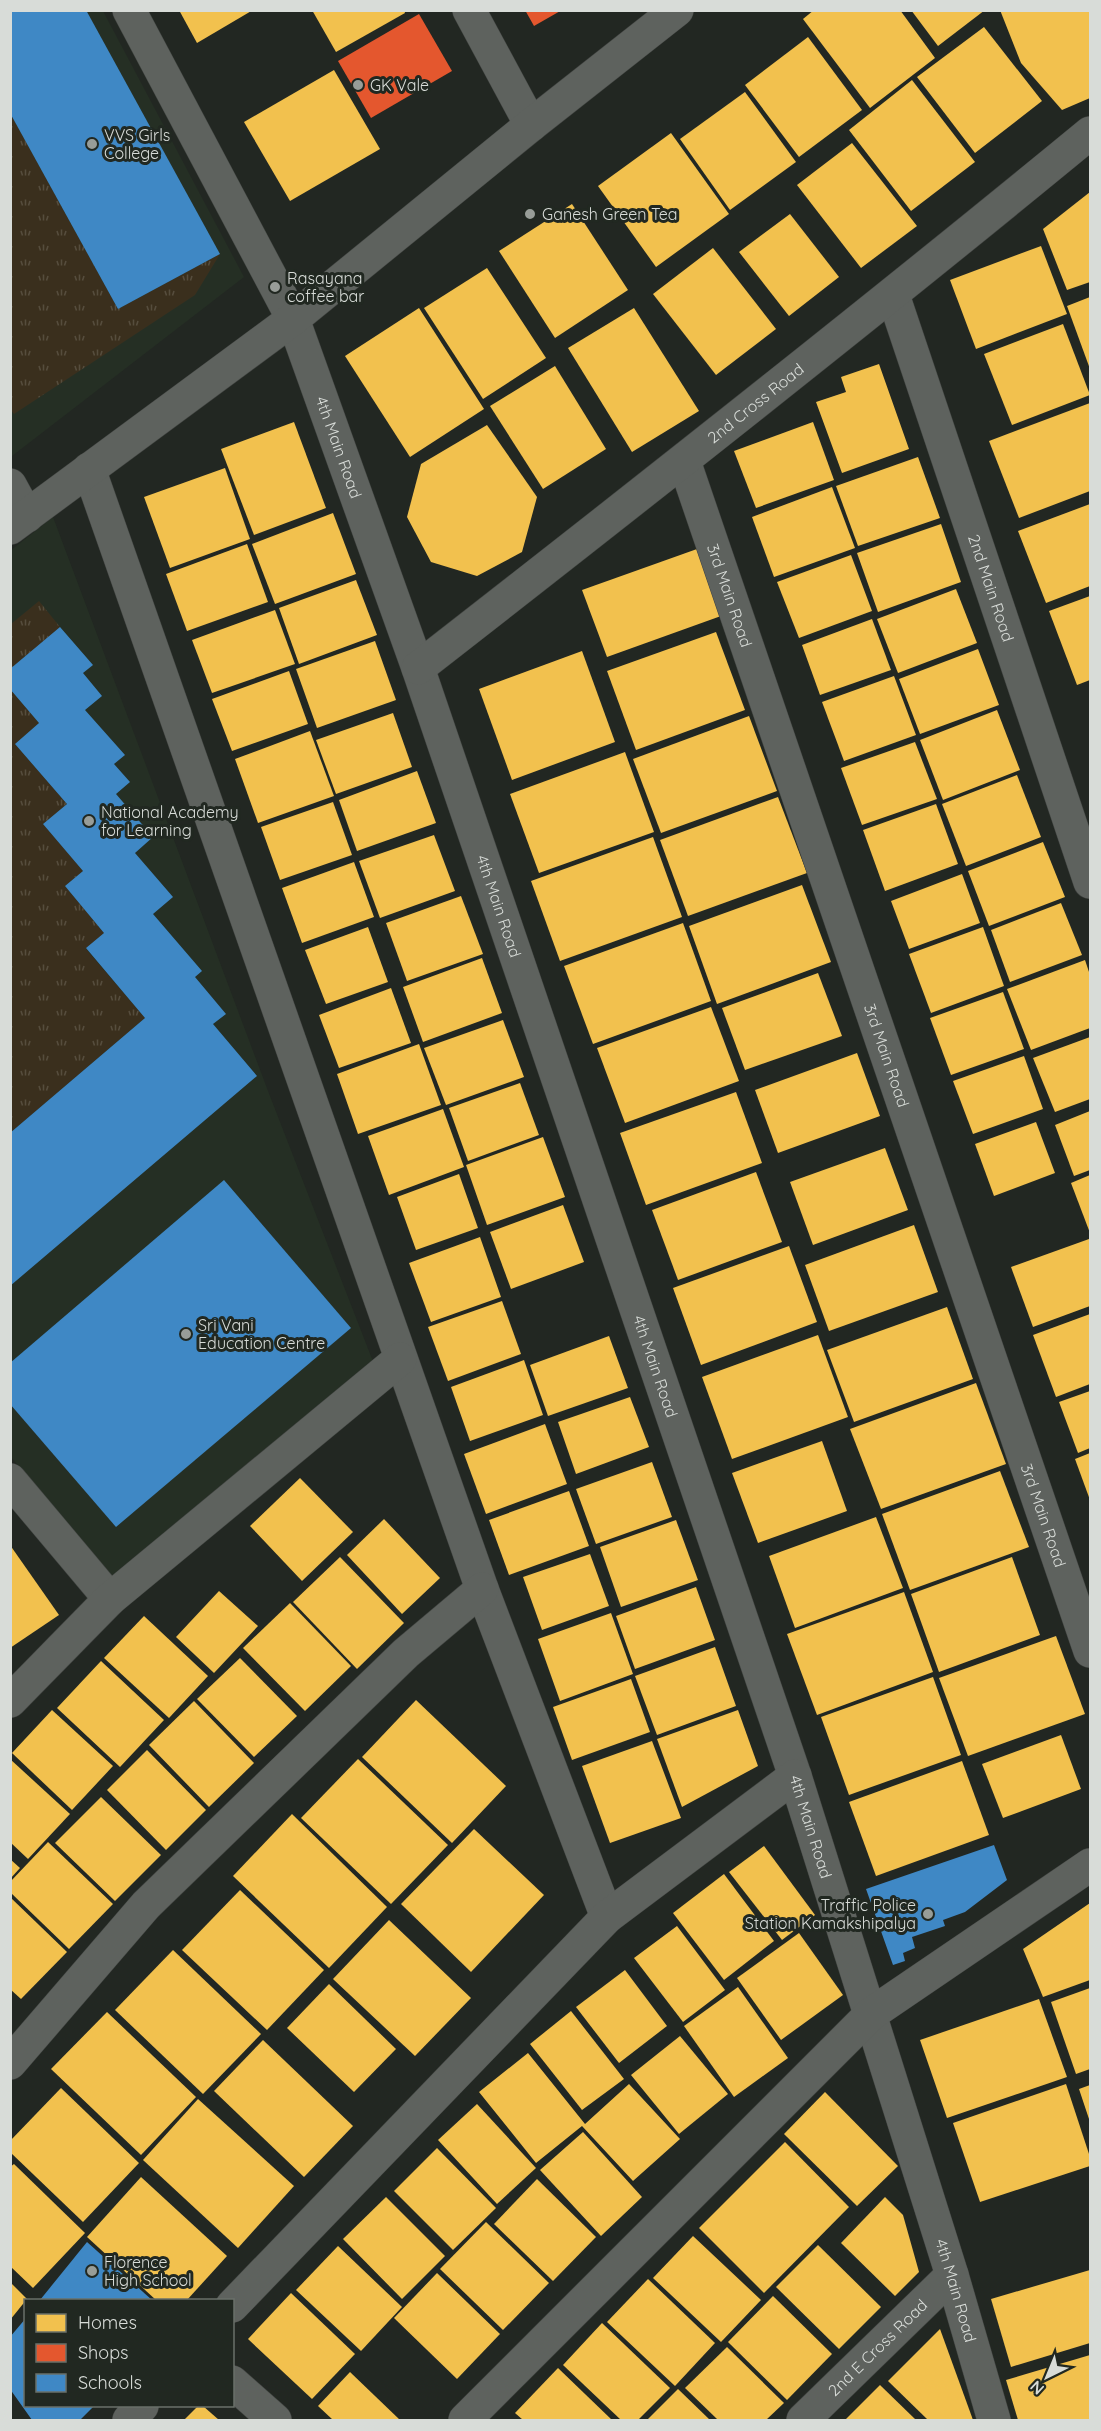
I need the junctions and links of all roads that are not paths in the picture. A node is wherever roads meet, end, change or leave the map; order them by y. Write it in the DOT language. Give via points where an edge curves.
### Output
graph roads {
  1 [pos="129,10"];
  2 [pos="469,10"];
  3 [pos="676,10"];
  4 [pos="531,124"];
  5 [pos="1090,134"];
  6 [pos="893,295"];
  7 [pos="293,319"];
  8 [pos="684,461"];
  9 [pos="89,469"];
  10 [pos="10,486"];
  11 [pos="19,522"];
  12 [pos="418,668"];
  13 [pos="1090,882"];
  14 [pos="400,1359"];
  15 [pos="10,1480"];
  16 [pos="482,1589"];
  17 [pos="110,1599"];
  18 [pos="1090,1652"];
  19 [pos="10,1701"];
  20 [pos="795,1776"];
  21 [pos="1090,1865"];
  22 [pos="607,1917"];
  23 [pos="871,2014"];
  24 [pos="10,2063"];
  25 [pos="952,2275"];
  26 [pos="234,2304"];
  27 [pos="234,2384"];
  28 [pos="141,2407"];
  29 [pos="129,2421"];
  30 [pos="275,2421"];
  31 [pos="465,2421"];
  32 [pos="803,2421"];
  33 [pos="994,2421"];
  1 -- 7 [label="street, 4th Main Road"];
  2 -- 4 [label="street"];
  3 -- 4 [label="street"];
  4 -- 7 [label="street"];
  5 -- 6 [label="street, 2nd Cross Road"];
  6 -- 8 [label="street, 2nd Cross Road"];
  6 -- 13 [label="street, 2nd Main Road"];
  7 -- 9 [label="street"];
  7 -- 12 [label="street, 4th Main Road"];
  8 -- 12 [label="street, 2nd Cross Road"];
  8 -- 18 [label="street, 3rd Main Road"];
  9 -- 11 [label="street"];
  9 -- 14 [label="street"];
  10 -- 11 [label="street"];
  12 -- 20 [label="street, 4th Main Road"];
  14 -- 16 [label="street"];
  14 -- 17 [label="street"];
  15 -- 17 [label="street"];
  16 -- 22 [label="street"];
  16 -- 24 [label="street" via="406,1653 146,1905"];
  17 -- 19 [label="street"];
  20 -- 22 [label="street"];
  20 -- 23 [label="street, 4th Main Road"];
  21 -- 23 [label="street"];
  22 -- 26 [label="street"];
  23 -- 25 [label="street, 4th Main Road"];
  23 -- 31 [label="street"];
  25 -- 32 [label="street, 2nd E Cross Road"];
  25 -- 33 [label="street, 4th Main Road"];
  27 -- 30 [label="street"];
  28 -- 29 [label="street"];
}
